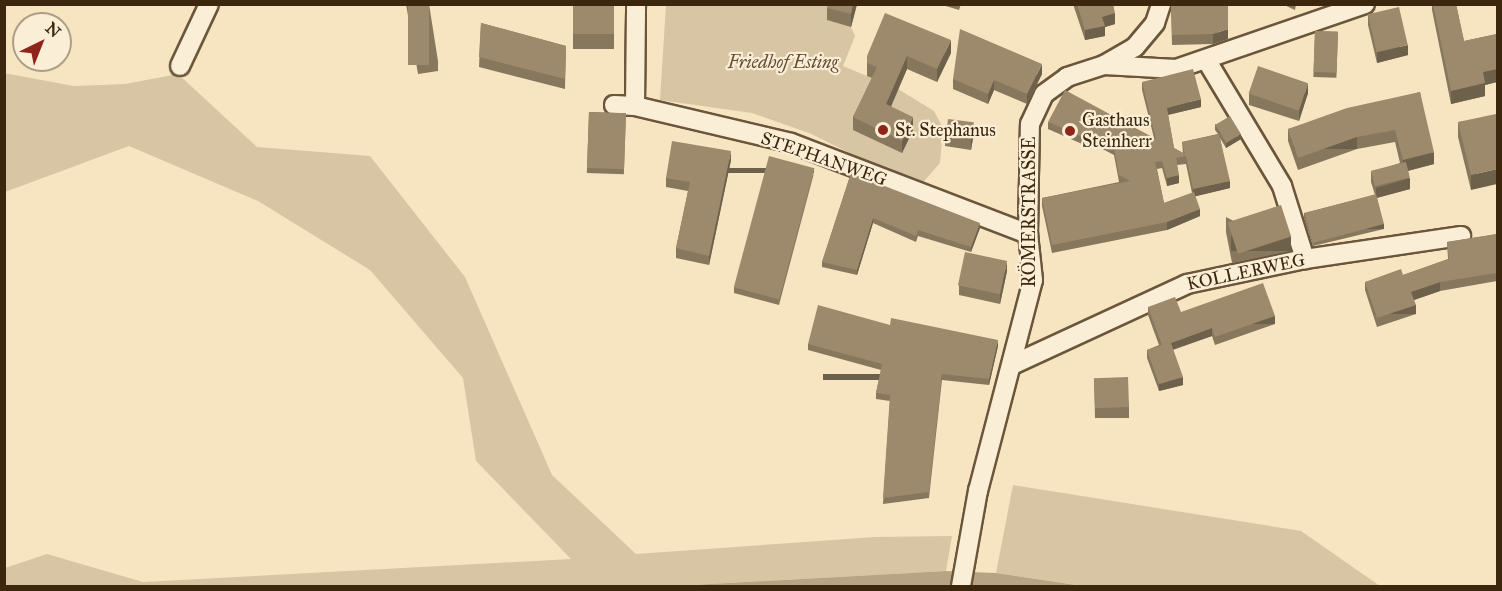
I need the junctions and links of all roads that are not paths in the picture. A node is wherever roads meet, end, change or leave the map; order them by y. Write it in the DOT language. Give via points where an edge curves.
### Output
graph roads {
  1 [pos="209,4"];
  2 [pos="636,4"];
  3 [pos="1161,4"];
  4 [pos="1365,4"];
  5 [pos="1207,61"];
  6 [pos="1104,65"];
  7 [pos="180,66"];
  8 [pos="614,105"];
  9 [pos="635,106"];
  10 [pos="1028,234"];
  11 [pos="1461,236"];
  12 [pos="1305,259"];
  13 [pos="1012,366"];
  14 [pos="961,586"];
  1 -- 7 [label="street"];
  2 -- 9 [label="street"];
  3 -- 6 [label="street, RÖMERSTRASSE" via="1155,23 1135,47"];
  4 -- 5 [label="street"];
  5 -- 6 [label="street" via="1176,69"];
  5 -- 12 [label="street" via="1282,186"];
  6 -- 10 [label="street, RÖMERSTRASSE" via="1067,77 1044,94 1030,124"];
  8 -- 9 [label="street, STEPHANWEG"];
  9 -- 10 [label="street, STEPHANWEG" via="791,143"];
  10 -- 13 [label="street, RÖMERSTRASSE" via="1033,280"];
  11 -- 12 [label="street, KOLLERWEG"];
  12 -- 13 [label="street, KOLLERWEG" via="1187,284"];
  13 -- 14 [label="street, RÖMERSTRASSE" via="968,537"];
}
